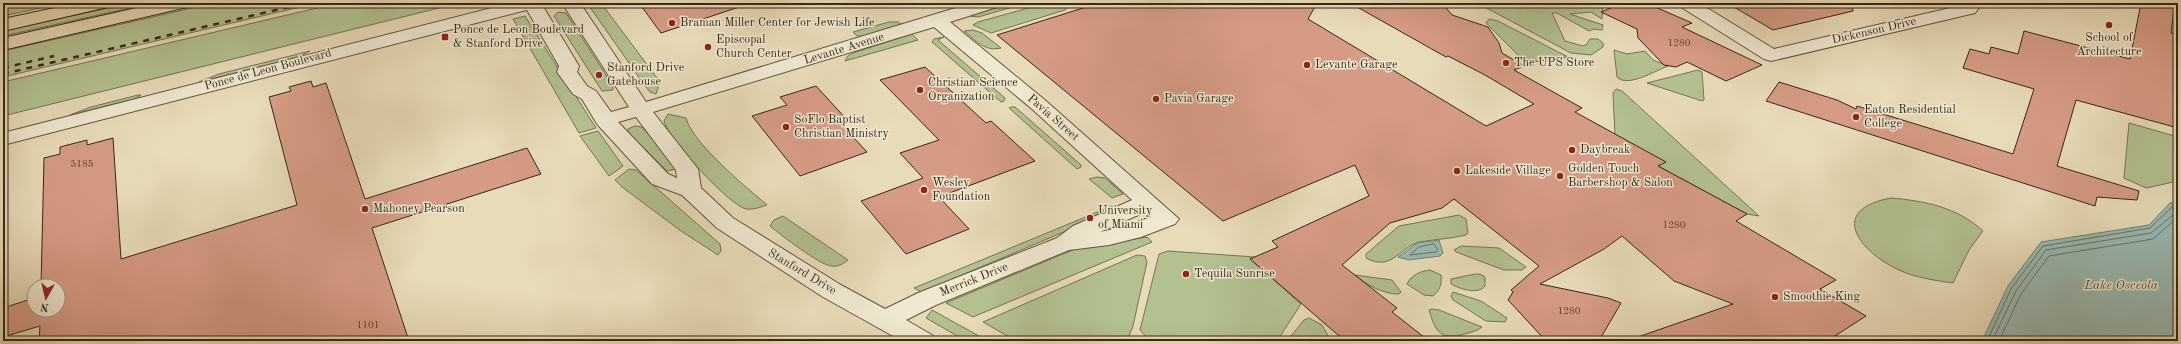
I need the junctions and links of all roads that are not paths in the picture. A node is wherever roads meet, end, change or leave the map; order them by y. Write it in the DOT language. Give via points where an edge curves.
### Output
graph roads {
  1 [pos="102,3"];
  2 [pos="183,3"];
  3 [pos="484,3"];
  4 [pos="532,3"];
  5 [pos="571,3"];
  6 [pos="991,3"];
  7 [pos="1686,3"];
  8 [pos="1970,3"];
  9 [pos="937,20"];
  10 [pos="3,25"];
  11 [pos="3,44"];
  12 [pos="159,91"];
  13 [pos="641,110"];
  14 [pos="604,120"];
  15 [pos="3,124"];
  16 [pos="3,139"];
  17 [pos="690,190"];
  18 [pos="1148,202"];
  19 [pos="1167,219"];
  20 [pos="1065,243"];
  21 [pos="884,320"];
  22 [pos="923,341"];
  1 -- 10 [label="highway"];
  2 -- 11 [label="highway"];
  3 -- 12 [label="street, Ponce de Leon Boulevard"];
  4 -- 12 [label="street, Ponce de Leon Boulevard"];
  4 -- 14 [label="street, Stanford Drive" via="569,66 581,70 593,86 589,95"];
  5 -- 13 [label="street"];
  6 -- 9 [label="street, Levante Avenue"];
  7 -- 8 [label="street, Dickenson Drive" via="1771,55 1969,9 1972,5"];
  9 -- 13 [label="street, Levante Avenue"];
  9 -- 18 [label="street, Pavia Street" via="1039,105"];
  12 -- 15 [label="street, Ponce de Leon Boulevard"];
  12 -- 16 [label="street, Ponce de Leon Boulevard"];
  13 -- 14 [label="street, Levante Avenue"];
  13 -- 17 [label="street" via="687,169"];
  14 -- 17 [label="street, Stanford Drive" via="660,179"];
  17 -- 21 [label="street, Stanford Drive" via="734,229 832,291"];
  18 -- 19 [label="street, Pavia Street"];
  18 -- 20 [label="street, Merrick Drive" via="1081,231"];
  19 -- 20 [label="street, Merrick Drive" via="1109,238"];
  20 -- 21 [label="street, Merrick Drive" via="927,299"];
  21 -- 22 [label="street, Stanford Drive"];
}
